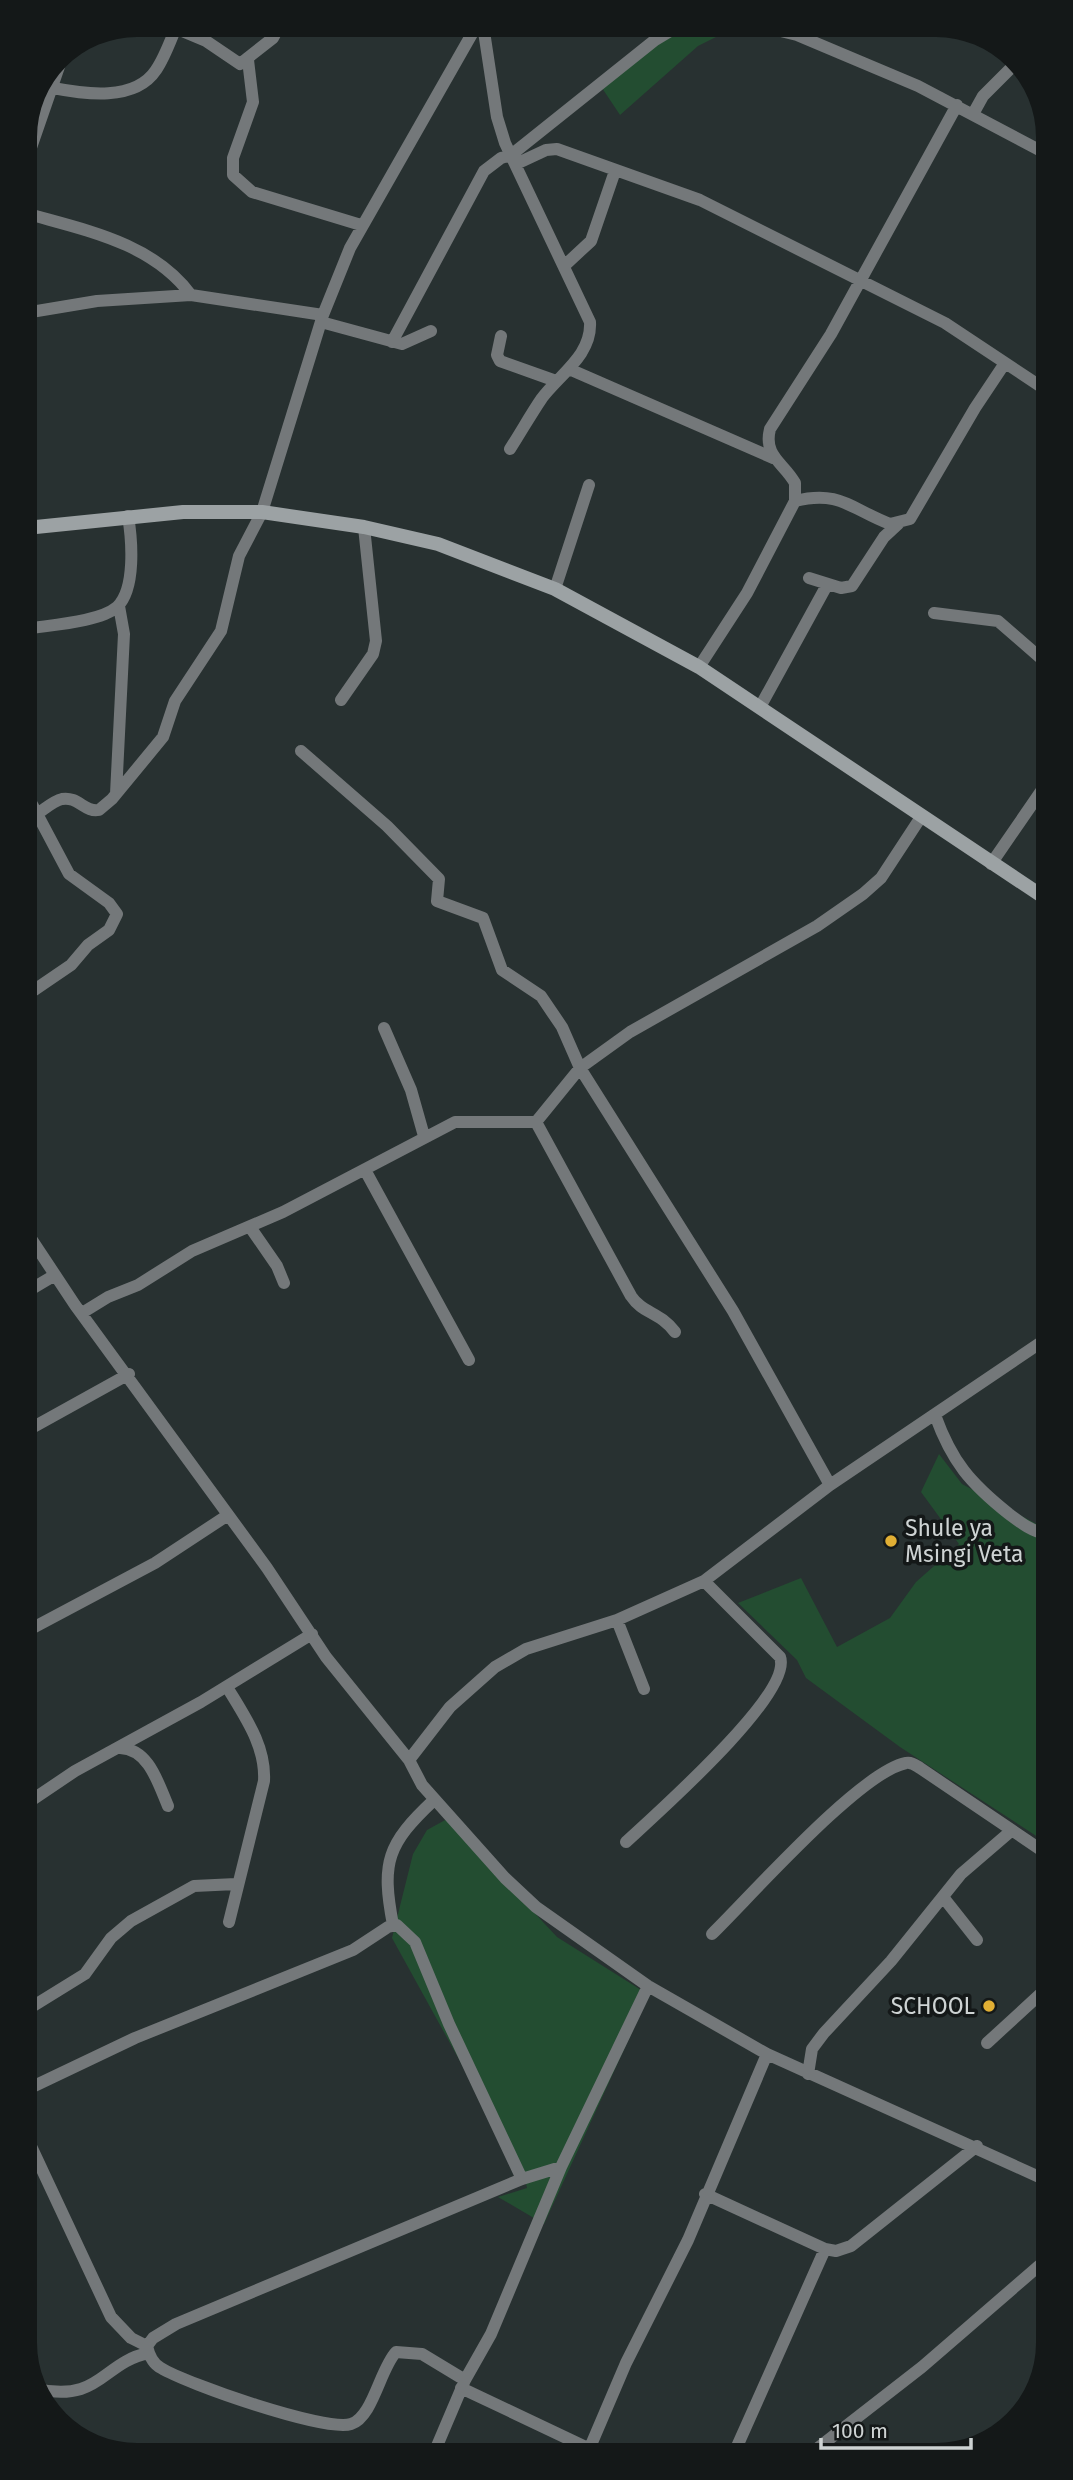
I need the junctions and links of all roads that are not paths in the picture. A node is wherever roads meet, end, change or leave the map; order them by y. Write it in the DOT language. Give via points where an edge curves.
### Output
graph roads {
  1 [pos="171,37"];
  2 [pos="198,37"];
  3 [pos="274,37"];
  4 [pos="470,37"];
  5 [pos="486,37"];
  6 [pos="660,37"];
  7 [pos="802,37"];
  8 [pos="248,60"];
  9 [pos="1010,70"];
  10 [pos="56,77"];
  11 [pos="53,88"];
  12 [pos="957,105"];
  13 [pos="974,114"];
  14 [pos="37,132"];
  15 [pos="1036,149"];
  16 [pos="513,160"];
  17 [pos="615,171"];
  18 [pos="37,217"];
  19 [pos="361,225"];
  20 [pos="564,266"];
  21 [pos="858,279"];
  22 [pos="191,295"];
  23 [pos="37,311"];
  24 [pos="322,319"];
  25 [pos="431,331"];
  26 [pos="501,336"];
  27 [pos="392,342"];
  28 [pos="1005,363"];
  29 [pos="569,369"];
  30 [pos="556,381"];
  31 [pos="1036,383"];
  32 [pos="510,449"];
  33 [pos="773,458"];
  34 [pos="589,485"];
  35 [pos="795,500"];
  36 [pos="262,512"];
  37 [pos="128,516"];
  38 [pos="898,524"];
  39 [pos="37,527"];
  40 [pos="364,527"];
  41 [pos="809,578"];
  42 [pos="827,584"];
  43 [pos="555,589"];
  44 [pos="119,606"];
  45 [pos="934,613"];
  46 [pos="37,627"];
  47 [pos="1036,655"];
  48 [pos="699,667"];
  49 [pos="341,701"];
  50 [pos="760,707"];
  51 [pos="301,751"];
  52 [pos="116,794"];
  53 [pos="1036,799"];
  54 [pos="37,814"];
  55 [pos="921,817"];
  56 [pos="991,864"];
  57 [pos="1036,892"];
  58 [pos="37,988"];
  59 [pos="384,1028"];
  60 [pos="580,1068"];
  61 [pos="536,1122"];
  62 [pos="424,1136"];
  63 [pos="365,1170"];
  64 [pos="250,1227"];
  65 [pos="37,1249"];
  66 [pos="55,1275"];
  67 [pos="284,1283"];
  68 [pos="37,1286"];
  69 [pos="82,1313"];
  70 [pos="675,1332"];
  71 [pos="1036,1346"];
  72 [pos="468,1360"];
  73 [pos="129,1374"];
  74 [pos="935,1415"];
  75 [pos="37,1425"];
  76 [pos="830,1485"];
  77 [pos="228,1515"];
  78 [pos="1036,1532"];
  79 [pos="704,1581"];
  80 [pos="617,1620"];
  81 [pos="37,1626"];
  82 [pos="312,1634"];
  83 [pos="227,1687"];
  84 [pos="644,1689"];
  85 [pos="147,1733"];
  86 [pos="120,1748"];
  87 [pos="146,1760"];
  88 [pos="409,1760"];
  89 [pos="37,1797"];
  90 [pos="434,1800"];
  91 [pos="167,1806"];
  92 [pos="1011,1831"];
  93 [pos="626,1842"];
  94 [pos="1036,1847"];
  95 [pos="236,1884"];
  96 [pos="943,1897"];
  97 [pos="229,1922"];
  98 [pos="393,1925"];
  99 [pos="712,1934"];
  100 [pos="977,1940"];
  101 [pos="648,1986"];
  102 [pos="1036,1998"];
  103 [pos="37,2004"];
  104 [pos="988,2043"];
  105 [pos="767,2053"];
  106 [pos="808,2074"];
  107 [pos="37,2085"];
  108 [pos="977,2146"];
  109 [pos="37,2159"];
  110 [pos="561,2167"];
  111 [pos="1036,2175"];
  112 [pos="522,2179"];
  113 [pos="705,2194"];
  114 [pos="825,2249"];
  115 [pos="1036,2268"];
  116 [pos="148,2350"];
  117 [pos="463,2384"];
  118 [pos="49,2390"];
  119 [pos="438,2443"];
  120 [pos="576,2443"];
  121 [pos="594,2443"];
  122 [pos="739,2443"];
  123 [pos="824,2443"];
  1 -- 11 [label="street" via="156,71 144,81 104,93"];
  2 -- 8 [label="street" via="240,64"];
  3 -- 8 [label="street"];
  4 -- 19 [label="street"];
  5 -- 16 [label="street" via="497,117"];
  6 -- 16 [label="street"];
  7 -- 12 [label="street"];
  8 -- 19 [label="street" via="253,102 233,158 233,175 252,192"];
  9 -- 13 [label="street" via="983,96"];
  10 -- 11 [label="street"];
  11 -- 14 [label="street"];
  12 -- 13 [label="street"];
  12 -- 21 [label="street"];
  13 -- 15 [label="street"];
  16 -- 17 [label="street" via="552,149"];
  16 -- 20 [label="street"];
  16 -- 27 [label="street" via="492,163 477,181"];
  17 -- 20 [label="street" via="591,241"];
  17 -- 21 [label="street" via="700,200"];
  18 -- 22 [label="street" via="116,240 164,267"];
  19 -- 24 [label="street"];
  20 -- 29 [label="street" via="590,321 591,333"];
  21 -- 28 [label="street" via="945,323"];
  21 -- 33 [label="street" via="801,385 770,429 768,447"];
  22 -- 23 [label="street" via="97,301"];
  22 -- 24 [label="street"];
  24 -- 27 [label="street"];
  24 -- 36 [label="street"];
  25 -- 27 [label="street" via="407,344"];
  26 -- 30 [label="street" via="500,361"];
  28 -- 31 [label="street"];
  28 -- 38 [label="street" via="915,514"];
  29 -- 30 [label="street"];
  29 -- 33 [label="street"];
  30 -- 32 [label="street"];
  33 -- 35 [label="street" via="795,484"];
  34 -- 43 [label="street"];
  35 -- 38 [label="street" via="834,497"];
  35 -- 48 [label="street" via="747,593"];
  36 -- 37 [label="street"];
  36 -- 40 [label="street"];
  36 -- 52 [label="street" via="239,556 215,644 176,701 163,737"];
  37 -- 39 [label="street"];
  37 -- 44 [label="street" via="132,560"];
  38 -- 42 [label="street" via="852,586"];
  40 -- 43 [label="street" via="438,544"];
  40 -- 49 [label="street" via="376,641 373,654"];
  41 -- 42 [label="street"];
  42 -- 50 [label="street"];
  43 -- 48 [label="street"];
  44 -- 46 [label="street"];
  44 -- 52 [label="street" via="124,660"];
  45 -- 47 [label="street" via="998,621"];
  48 -- 50 [label="street"];
  50 -- 55 [label="street"];
  51 -- 60 [label="street" via="439,879 437,901 483,918 502,970 541,996 562,1027"];
  52 -- 54 [label="street" via="94,811 65,799"];
  53 -- 56 [label="street"];
  54 -- 58 [label="street" via="69,874 117,914 109,930"];
  55 -- 56 [label="street"];
  55 -- 60 [label="street" via="881,878 863,894 817,926 630,1032"];
  56 -- 57 [label="street"];
  59 -- 62 [label="street" via="411,1090"];
  60 -- 61 [label="street"];
  60 -- 76 [label="street" via="733,1311"];
  61 -- 62 [label="street" via="455,1122"];
  61 -- 70 [label="street" via="631,1296 664,1318"];
  62 -- 63 [label="street"];
  63 -- 64 [label="street"];
  63 -- 72 [label="street"];
  64 -- 67 [label="street"];
  64 -- 69 [label="street" via="192,1251"];
  65 -- 66 [label="street"];
  66 -- 68 [label="street"];
  66 -- 69 [label="street"];
  69 -- 73 [label="street"];
  71 -- 74 [label="street"];
  73 -- 75 [label="street"];
  73 -- 77 [label="street"];
  74 -- 76 [label="street"];
  74 -- 78 [label="street" via="949,1450 976,1488"];
  76 -- 79 [label="street"];
  77 -- 81 [label="street" via="155,1563"];
  77 -- 82 [label="street"];
  79 -- 80 [label="street"];
  79 -- 93 [label="street" via="780,1657 780,1676 730,1740"];
  80 -- 84 [label="street"];
  80 -- 88 [label="street" via="538,1644 495,1667 450,1707"];
  82 -- 83 [label="street"];
  82 -- 88 [label="street" via="341,1678"];
  83 -- 85 [label="street"];
  83 -- 95 [label="street" via="257,1739 265,1764"];
  85 -- 86 [label="street"];
  85 -- 87 [label="street"];
  86 -- 87 [label="street" via="135,1750"];
  86 -- 89 [label="street"];
  87 -- 91 [label="street"];
  88 -- 90 [label="street"];
  90 -- 98 [label="street" via="410,1821 393,1851 387,1879"];
  90 -- 101 [label="street" via="536,1907"];
  92 -- 94 [label="street"];
  92 -- 96 [label="street" via="961,1874"];
  92 -- 99 [label="street" via="920,1768 904,1763 834,1811"];
  95 -- 97 [label="street"];
  95 -- 103 [label="street" via="194,1886 131,1920 111,1938 85,1974"];
  96 -- 100 [label="street"];
  96 -- 106 [label="street" via="818,2041"];
  98 -- 107 [label="street" via="343,1955 135,2038"];
  98 -- 112 [label="street" via="407,1931 415,1942"];
  101 -- 105 [label="street"];
  101 -- 110 [label="street"];
  102 -- 104 [label="street"];
  105 -- 106 [label="street"];
  105 -- 113 [label="street"];
  106 -- 108 [label="street"];
  108 -- 111 [label="street"];
  108 -- 114 [label="street" via="851,2246"];
  109 -- 116 [label="street" via="111,2317"];
  110 -- 112 [label="street"];
  110 -- 117 [label="street" via="491,2334"];
  112 -- 116 [label="street" via="176,2324 153,2338"];
  113 -- 114 [label="street"];
  113 -- 121 [label="street"];
  114 -- 122 [label="street"];
  115 -- 123 [label="street" via="922,2367"];
  116 -- 117 [label="street" via="162,2369 246,2402 343,2425 362,2416 396,2352 422,2354"];
  116 -- 118 [label="street" via="81,2390"];
  117 -- 119 [label="street"];
  117 -- 120 [label="street"];
}
